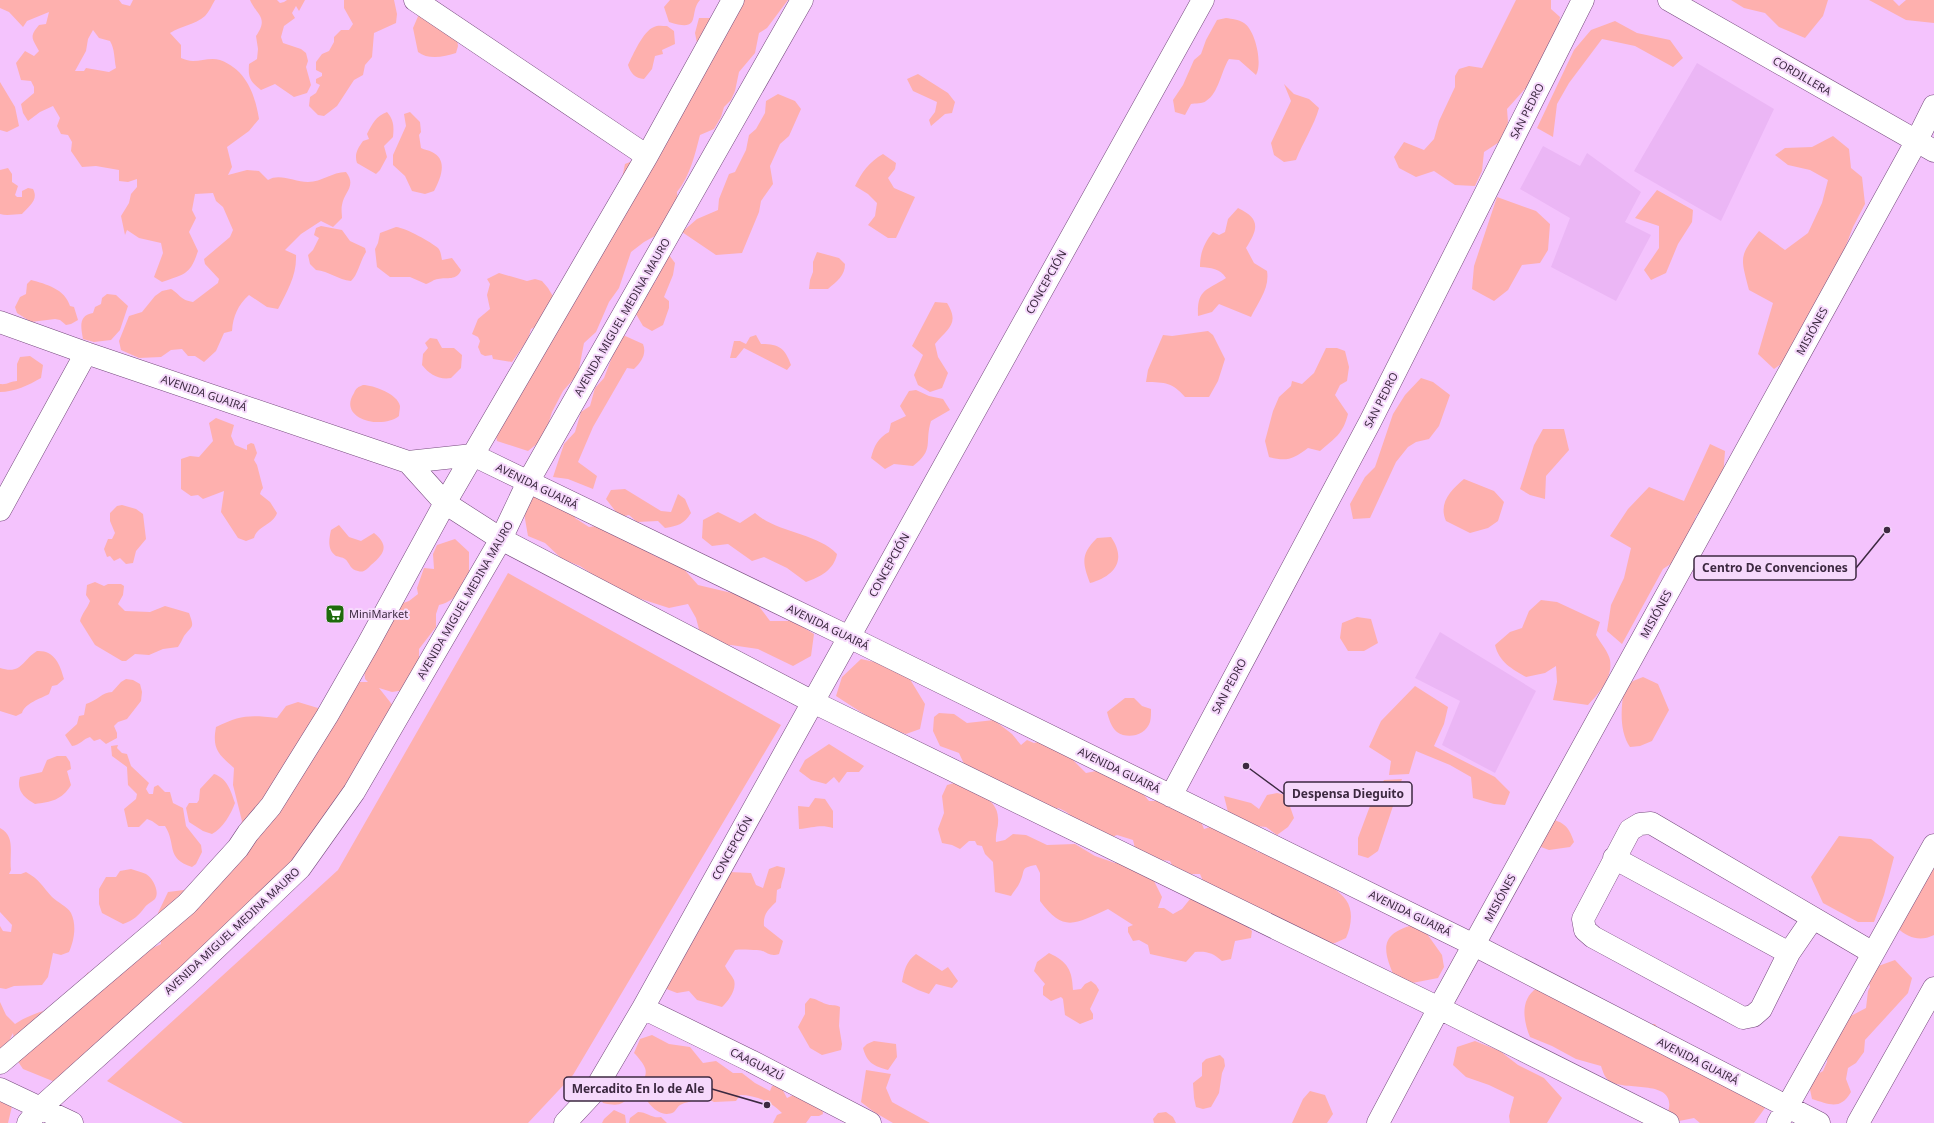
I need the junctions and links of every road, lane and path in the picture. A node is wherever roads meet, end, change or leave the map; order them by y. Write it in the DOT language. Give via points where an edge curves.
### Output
graph roads {
  1 [pos="416,0"];
  2 [pos="733,0"];
  3 [pos="802,0"];
  4 [pos="1203,0"];
  5 [pos="1583,0"];
  6 [pos="1669,0"];
  7 [pos="1934,106"];
  8 [pos="1925,146"];
  9 [pos="647,156"];
  10 [pos="0,322"];
  11 [pos="86,353"];
  12 [pos="472,455"];
  13 [pos="408,462"];
  14 [pos="528,482"];
  15 [pos="445,503"];
  16 [pos="0,510"];
  17 [pos="501,539"];
  18 [pos="849,637"];
  19 [pos="813,702"];
  20 [pos="1171,796"];
  21 [pos="1934,845"];
  22 [pos="1614,858"];
  23 [pos="1813,918"];
  24 [pos="1474,945"];
  25 [pos="1789,953"];
  26 [pos="1873,953"];
  27 [pos="1934,988"];
  28 [pos="643,1008"];
  29 [pos="1439,1008"];
  30 [pos="0,1063"];
  31 [pos="0,1089"];
  32 [pos="1782,1115"];
  33 [pos="34,1116"];
  34 [pos="72,1123"];
  35 [pos="565,1123"];
  36 [pos="870,1123"];
  37 [pos="1378,1123"];
  38 [pos="1668,1123"];
  39 [pos="1819,1123"];
  40 [pos="1858,1123"];
  1 -- 9 [label="street"];
  2 -- 9 [label="street"];
  3 -- 14 [label="street, AVENIDA MIGUEL MEDINA MAURO"];
  4 -- 18 [label="street, CONCEPCIÓN"];
  5 -- 20 [label="street, SAN PEDRO" via="1370,422"];
  6 -- 8 [label="street, CORDILLERA"];
  7 -- 8 [label="street, MISIÓNES"];
  8 -- 24 [label="street, MISIÓNES"];
  9 -- 12 [label="street"];
  10 -- 11 [label="street, AVENIDA GUAIRÁ"];
  11 -- 13 [label="street, AVENIDA GUAIRÁ"];
  11 -- 16 [label="street"];
  12 -- 13 [label="street, AVENIDA GUAIRÁ"];
  12 -- 14 [label="street, AVENIDA GUAIRÁ"];
  12 -- 15 [label="street"];
  13 -- 15 [label="street, AVENIDA GUAIRÁ"];
  14 -- 17 [label="street, AVENIDA MIGUEL MEDINA MAURO"];
  14 -- 18 [label="street, AVENIDA GUAIRÁ"];
  15 -- 17 [label="street, AVENIDA GUAIRÁ"];
  15 -- 30 [label="street" via="375,633 272,806 187,904"];
  17 -- 19 [label="street, AVENIDA GUAIRÁ"];
  17 -- 33 [label="street, AVENIDA MIGUEL MEDINA MAURO" via="354,792 300,868"];
  18 -- 19 [label="street, CONCEPCIÓN"];
  18 -- 20 [label="street, AVENIDA GUAIRÁ"];
  19 -- 28 [label="street, CONCEPCIÓN"];
  19 -- 29 [label="street, AVENIDA GUAIRÁ"];
  20 -- 24 [label="street, AVENIDA GUAIRÁ"];
  21 -- 26 [label="street"];
  22 -- 23 [label="street" via="1630,830 1640,824 1651,823"];
  22 -- 25 [label="street"];
  22 -- 25 [label="street" via="1584,919 1585,930 1593,937 1743,1018 1753,1016 1760,1009"];
  23 -- 25 [label="street"];
  23 -- 26 [label="street"];
  24 -- 29 [label="street, MISIÓNES"];
  24 -- 32 [label="street, AVENIDA GUAIRÁ"];
  26 -- 32 [label="street"];
  27 -- 40 [label="street"];
  28 -- 35 [label="street, CONCEPCIÓN" via="593,1093"];
  28 -- 36 [label="street, CAAGUAZÚ"];
  29 -- 37 [label="street, MISIÓNES"];
  29 -- 38 [label="street, AVENIDA GUAIRÁ"];
  31 -- 33 [label="street"];
  32 -- 39 [label="street, AVENIDA GUAIRÁ"];
  33 -- 34 [label="street"];
}
